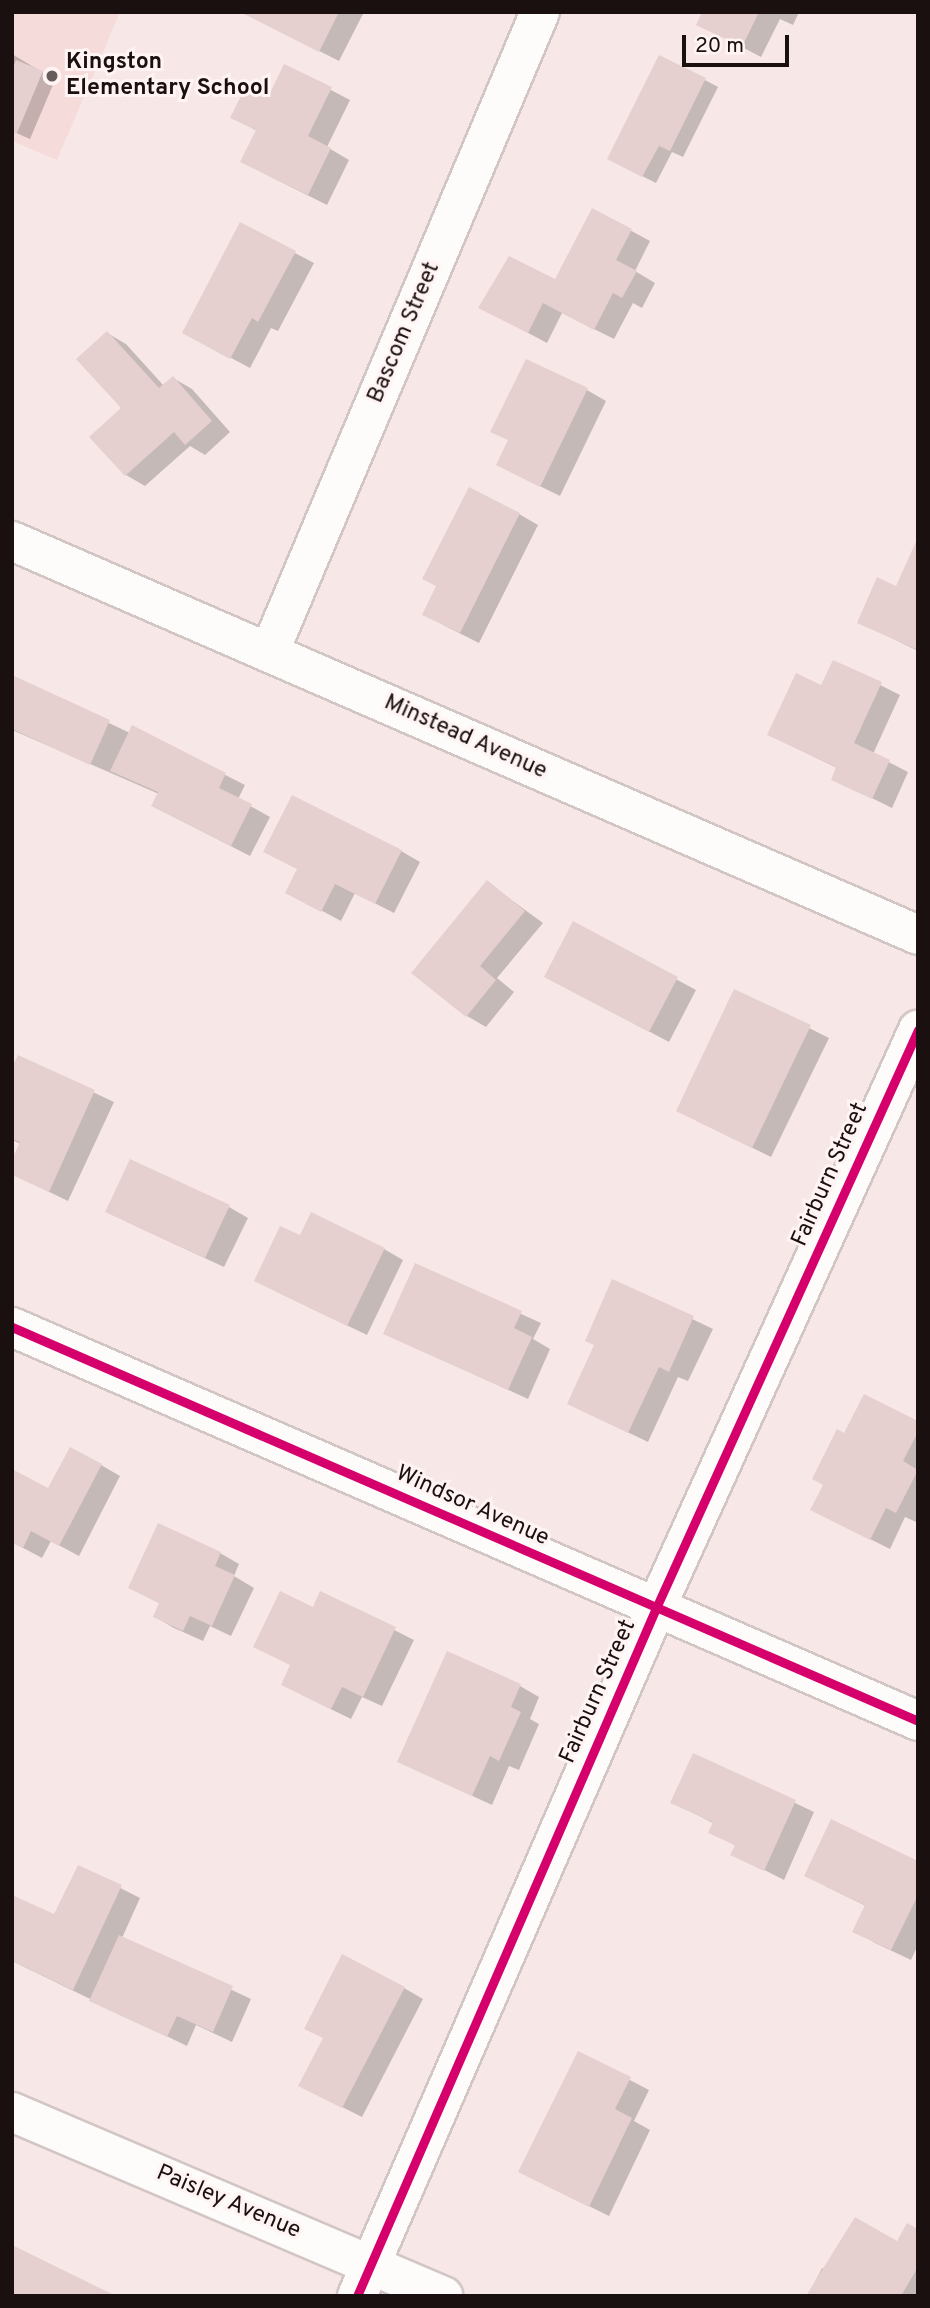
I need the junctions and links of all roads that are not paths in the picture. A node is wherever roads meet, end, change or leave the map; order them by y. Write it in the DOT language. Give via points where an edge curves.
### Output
graph roads {
  1 [pos="540,12"];
  2 [pos="12,541"];
  3 [pos="270,653"];
  4 [pos="918,935"];
  5 [pos="918,1030"];
  6 [pos="12,1327"];
  7 [pos="656,1608"];
  8 [pos="918,1721"];
  9 [pos="12,2112"];
  10 [pos="363,2280"];
  11 [pos="443,2296"];
  1 -- 3 [label="street, Bascom Street"];
  2 -- 3 [label="street, Minstead Avenue"];
  3 -- 4 [label="street, Minstead Avenue"];
  5 -- 7 [label="street, Fairburn Street"];
  6 -- 7 [label="street, Windsor Avenue"];
  7 -- 8 [label="street, Windsor Avenue"];
  7 -- 10 [label="street, Fairburn Street"];
  9 -- 10 [label="street, Paisley Avenue"];
  10 -- 11 [label="street, Paisley Avenue"];
}
